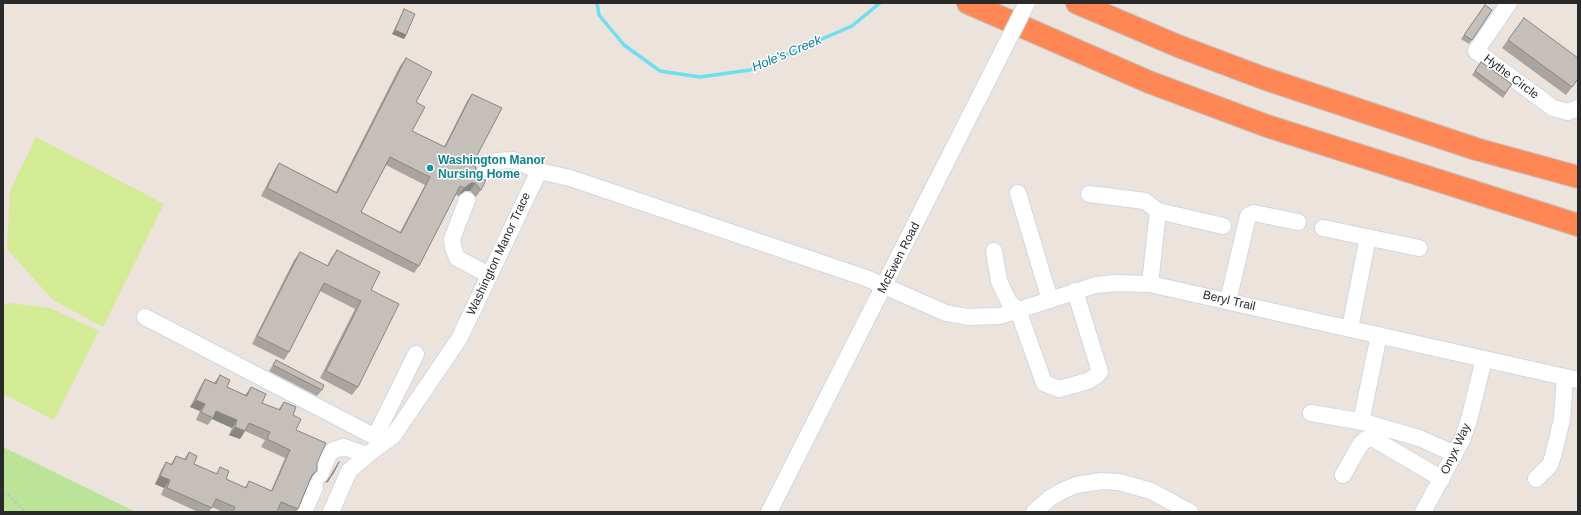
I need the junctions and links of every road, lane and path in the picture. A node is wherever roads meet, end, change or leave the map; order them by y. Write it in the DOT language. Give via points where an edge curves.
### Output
graph roads {
  1 [pos="968,3"];
  2 [pos="1027,3"];
  3 [pos="1077,3"];
  4 [pos="1509,3"];
  5 [pos="1578,108"];
  6 [pos="539,171"];
  7 [pos="1578,177"];
  8 [pos="479,179"];
  9 [pos="1018,193"];
  10 [pos="1089,194"];
  11 [pos="467,200"];
  12 [pos="1158,211"];
  13 [pos="1298,222"];
  14 [pos="1578,225"];
  15 [pos="1223,226"];
  16 [pos="1322,228"];
  17 [pos="1368,237"];
  18 [pos="1419,248"];
  19 [pos="994,251"];
  20 [pos="489,275"];
  21 [pos="1150,284"];
  22 [pos="884,286"];
  23 [pos="1075,290"];
  24 [pos="1050,300"];
  25 [pos="1228,301"];
  26 [pos="1018,310"];
  27 [pos="145,317"];
  28 [pos="1350,328"];
  29 [pos="1379,335"];
  30 [pos="416,354"];
  31 [pos="1484,359"];
  32 [pos="1571,379"];
  33 [pos="1311,412"];
  34 [pos="1361,422"];
  35 [pos="380,440"];
  36 [pos="1455,454"];
  37 [pos="367,455"];
  38 [pos="1343,475"];
  39 [pos="1442,478"];
  40 [pos="1536,479"];
  41 [pos="3,494"];
  42 [pos="25,512"];
  43 [pos="304,512"];
  44 [pos="330,512"];
  45 [pos="769,512"];
  46 [pos="1034,512"];
  47 [pos="1190,512"];
  48 [pos="1423,512"];
  1 -- 14 [label="highway" via="1149,82 1267,126"];
  2 -- 22 [label="street, McEwen Road, bridge"];
  3 -- 7 [label="highway" via="1178,46 1263,78 1476,149"];
  4 -- 5 [label="street, Hythe Circle" via="1476,51 1553,108 1568,112"];
  6 -- 8 [label="street" via="513,160 496,161"];
  6 -- 20 [label="street, Washington Manor Trace"];
  6 -- 22 [label="street" via="570,178"];
  9 -- 24 [label="street"];
  10 -- 12 [label="street" via="1145,201"];
  11 -- 20 [label="street" via="452,239 453,247 457,258"];
  12 -- 15 [label="street"];
  12 -- 21 [label="street"];
  13 -- 25 [label="street" via="1254,213 1248,216"];
  16 -- 17 [label="street"];
  17 -- 18 [label="street"];
  17 -- 28 [label="street"];
  19 -- 26 [label="street" via="999,281 1009,302"];
  20 -- 35 [label="street, Washington Manor Trace" via="459,339 393,436"];
  21 -- 23 [label="street, Beryl Trail" via="1115,283"];
  21 -- 25 [label="street, Beryl Trail"];
  22 -- 26 [label="street, Beryl Trail" via="930,308 968,317 1000,316"];
  22 -- 45 [label="street, McEwen Road"];
  23 -- 24 [label="street, Beryl Trail"];
  23 -- 26 [label="street" via="1100,372 1088,381 1059,389 1044,383"];
  24 -- 26 [label="street, Beryl Trail"];
  25 -- 28 [label="street, Beryl Trail"];
  27 -- 35 [label="street"];
  28 -- 29 [label="street, Beryl Trail"];
  29 -- 31 [label="street, Beryl Trail"];
  29 -- 34 [label="street"];
  30 -- 35 [label="street"];
  31 -- 32 [label="street, Beryl Trail"];
  31 -- 36 [label="street, Onyx Way" via="1469,420"];
  32 -- 40 [label="street" via="1550,465"];
  33 -- 34 [label="street"];
  34 -- 36 [label="street" via="1419,438"];
  35 -- 37 [label="street, Washington Manor Trace"];
  36 -- 39 [label="street, Onyx Way"];
  37 -- 43 [label="street" via="344,447 329,454"];
  37 -- 44 [label="street, Washington Manor Trace" via="348,471"];
  38 -- 39 [label="street" via="1360,445 1366,439 1374,439"];
  39 -- 48 [label="street, Onyx Way"];
  41 -- 42 [label="path" via="8,494"];
  46 -- 47 [label="street" via="1062,491 1102,481 1124,483 1151,491"];
}
